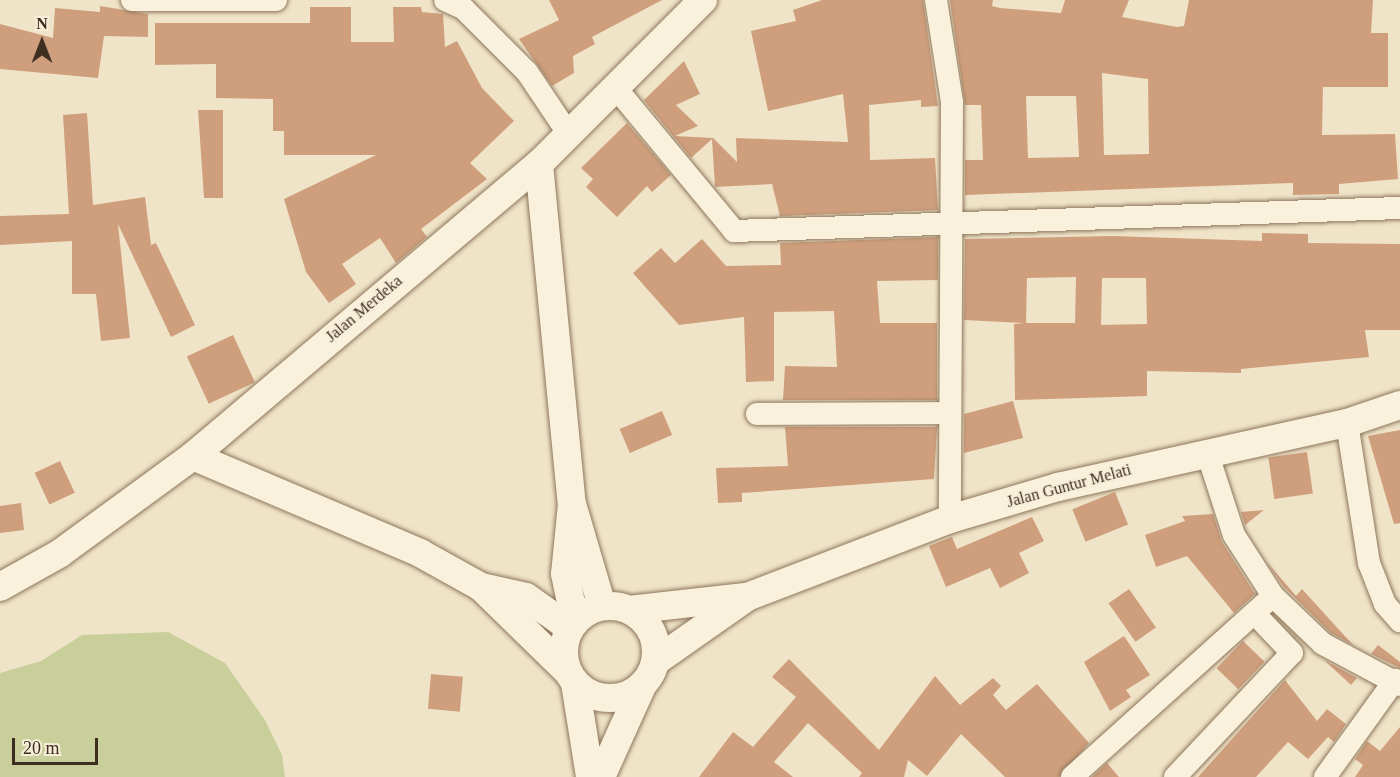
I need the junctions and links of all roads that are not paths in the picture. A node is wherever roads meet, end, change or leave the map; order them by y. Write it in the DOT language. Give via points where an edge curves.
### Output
graph roads {
  1 [pos="132,0"];
  2 [pos="276,0"];
  3 [pos="445,0"];
  4 [pos="703,0"];
  5 [pos="936,0"];
  6 [pos="615,87"];
  7 [pos="568,133"];
  8 [pos="538,164"];
  9 [pos="1400,208"];
  10 [pos="952,223"];
  11 [pos="1400,405"];
  12 [pos="950,413"];
  13 [pos="757,414"];
  14 [pos="1347,423"];
  15 [pos="1207,452"];
  16 [pos="193,456"];
  17 [pos="572,504"];
  18 [pos="950,519"];
  19 [pos="0,587"];
  20 [pos="481,587"];
  21 [pos="1273,596"];
  22 [pos="747,597"];
  23 [pos="616,608"];
  24 [pos="1256,615"];
  25 [pos="1400,621"];
  26 [pos="572,625"];
  27 [pos="650,673"];
  28 [pos="572,678"];
  29 [pos="1397,682"];
  30 [pos="590,777"];
  31 [pos="601,777"];
  32 [pos="1072,777"];
  33 [pos="1175,777"];
  34 [pos="1325,777"];
  1 -- 2 [label="street"];
  3 -- 7 [label="street" via="464,9 527,72"];
  4 -- 6 [label="street, Jalan Merdeka"];
  5 -- 10 [label="street" via="951,75"];
  6 -- 7 [label="street, Jalan Merdeka"];
  6 -- 10 [label="street" via="730,230"];
  7 -- 8 [label="street, Jalan Merdeka"];
  8 -- 16 [label="street, Jalan Merdeka"];
  8 -- 17 [label="street"];
  9 -- 10 [label="street"];
  10 -- 12 [label="street"];
  11 -- 14 [label="street, Jalan Guntur Melati"];
  12 -- 13 [label="street"];
  12 -- 18 [label="street"];
  14 -- 15 [label="street, Jalan Guntur Melati"];
  14 -- 25 [label="street" via="1369,563 1385,604"];
  15 -- 18 [label="street, Jalan Guntur Melati"];
  15 -- 21 [label="street" via="1234,535"];
  16 -- 19 [label="street, Jalan Merdeka" via="59,554"];
  16 -- 20 [label="street" via="420,552"];
  17 -- 23 [label="street"];
  17 -- 26 [label="street" via="565,574"];
  18 -- 22 [label="street, Jalan Guntur Melati"];
  20 -- 26 [label="street" via="526,597"];
  20 -- 28 [label="street"];
  21 -- 24 [label="street"];
  21 -- 29 [label="street" via="1323,644"];
  22 -- 23 [label="street, Jalan Guntur Melati"];
  22 -- 27 [label="street, Jalan Guntur Melati"];
  23 -- 26 [label="street"];
  23 -- 27 [label="street" via="654,636"];
  24 -- 32 [label="street" via="1129,721"];
  24 -- 33 [label="street" via="1292,653"];
  26 -- 28 [label="street" via="563,650"];
  27 -- 28 [label="street" via="609,698"];
  27 -- 31 [label="street"];
  28 -- 30 [label="street"];
  29 -- 34 [label="street"];
}
